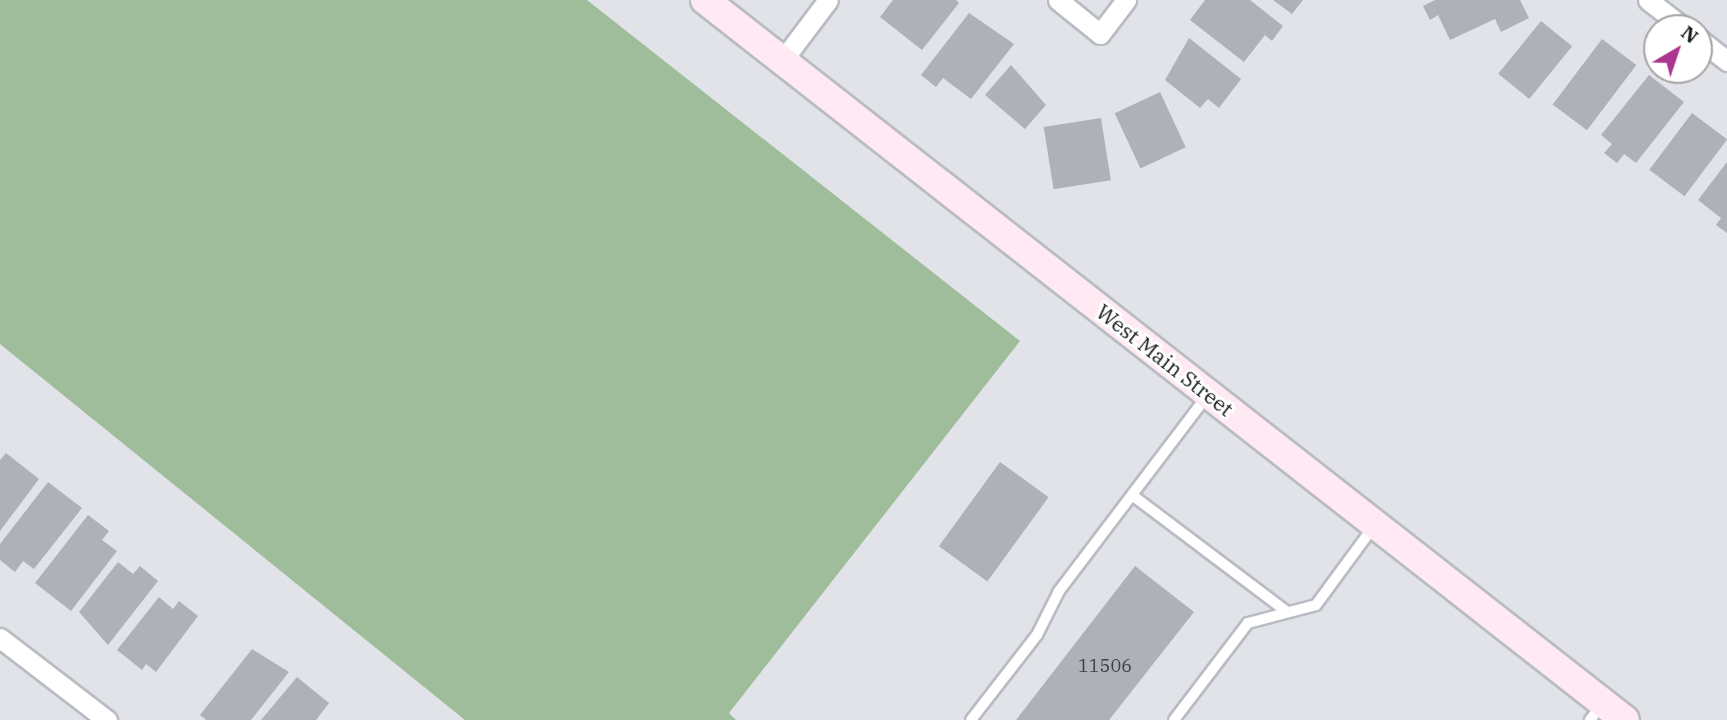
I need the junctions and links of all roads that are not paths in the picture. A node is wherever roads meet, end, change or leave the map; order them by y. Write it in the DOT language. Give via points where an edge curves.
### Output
graph roads {
  1 [pos="705,0"];
  2 [pos="828,0"];
  3 [pos="1058,0"];
  4 [pos="1126,0"];
  5 [pos="1648,0"];
  6 [pos="1666,14"];
  7 [pos="1713,50"];
  8 [pos="782,61"];
  9 [pos="1727,61"];
  10 [pos="1209,394"];
  11 [pos="1132,495"];
  12 [pos="1375,525"];
  13 [pos="1287,612"];
  14 [pos="0,638"];
  15 [pos="1596,711"];
  16 [pos="107,720"];
  17 [pos="971,720"];
  18 [pos="1174,720"];
  19 [pos="1625,720"];
  1 -- 8 [label="main road, West Main Street"];
  2 -- 8 [label="street"];
  3 -- 4 [label="street" via="1100,34"];
  5 -- 6 [label="street"];
  7 -- 9 [label="street"];
  8 -- 10 [label="main road, West Main Street"];
  10 -- 11 [label="lane"];
  10 -- 12 [label="main road, West Main Street"];
  11 -- 13 [label="lane"];
  11 -- 17 [label="lane"];
  12 -- 13 [label="lane" via="1316,605"];
  12 -- 15 [label="main road, West Main Street"];
  13 -- 18 [label="lane" via="1248,623"];
  14 -- 16 [label="street"];
  15 -- 19 [label="main road, West Main Street"];
}
